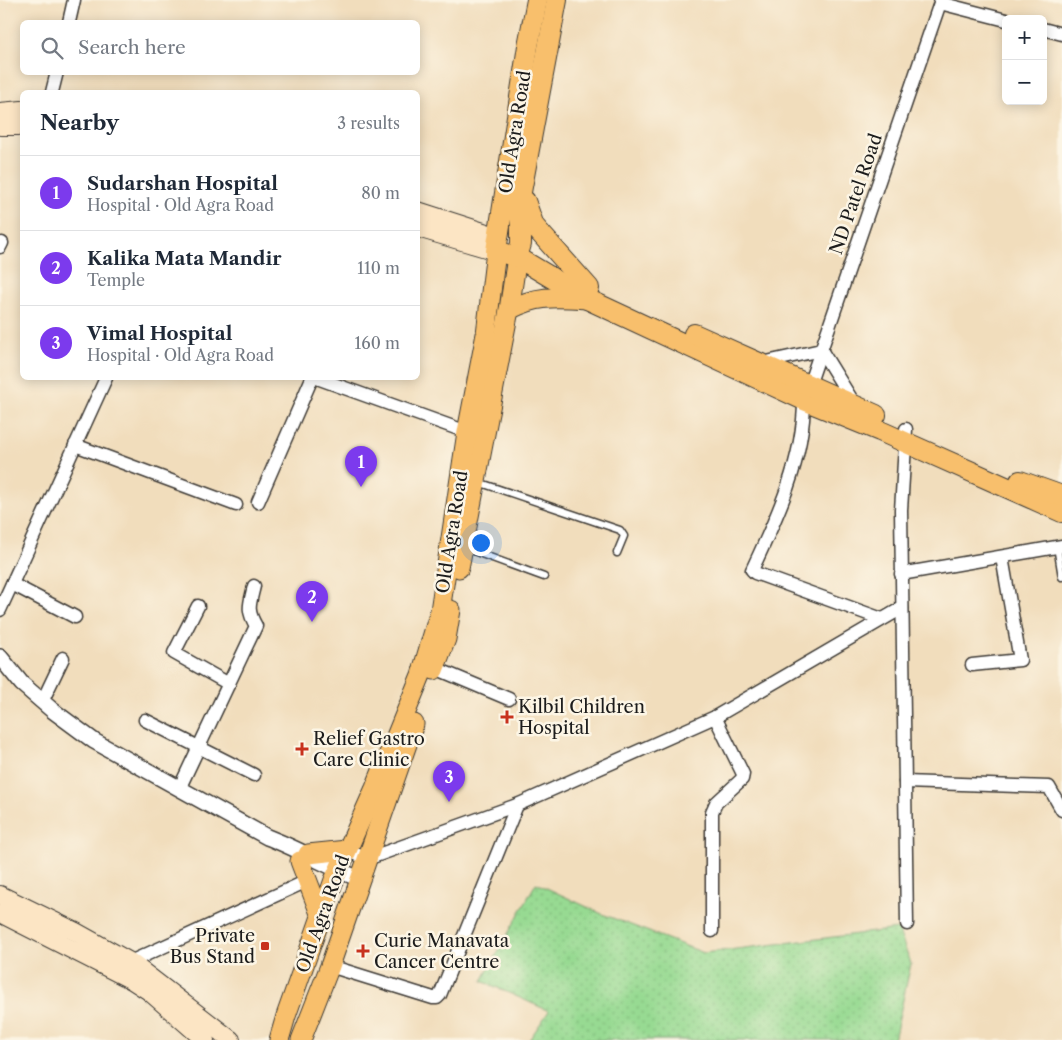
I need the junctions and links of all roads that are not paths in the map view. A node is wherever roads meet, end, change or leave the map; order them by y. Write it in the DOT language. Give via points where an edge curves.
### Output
graph roads {
  1 [pos="74,0"];
  2 [pos="537,0"];
  3 [pos="556,0"];
  4 [pos="940,2"];
  5 [pos="1002,19"];
  6 [pos="69,20"];
  7 [pos="1047,30"];
  8 [pos="1062,34"];
  9 [pos="55,75"];
  10 [pos="52,90"];
  11 [pos="20,110"];
  12 [pos="0,112"];
  13 [pos="0,126"];
  14 [pos="20,126"];
  15 [pos="521,192"];
  16 [pos="420,212"];
  17 [pos="420,228"];
  18 [pos="497,244"];
  19 [pos="519,251"];
  20 [pos="588,294"];
  21 [pos="509,310"];
  22 [pos="821,350"];
  23 [pos="762,363"];
  24 [pos="105,380"];
  25 [pos="311,380"];
  26 [pos="323,380"];
  27 [pos="807,392"];
  28 [pos="856,406"];
  29 [pos="467,432"];
  30 [pos="906,436"];
  31 [pos="75,445"];
  32 [pos="468,480"];
  33 [pos="1062,496"];
  34 [pos="258,502"];
  35 [pos="236,506"];
  36 [pos="1062,512"];
  37 [pos="1059,546"];
  38 [pos="463,547"];
  39 [pos="617,553"];
  40 [pos="1002,557"];
  41 [pos="901,574"];
  42 [pos="544,577"];
  43 [pos="1062,577"];
  44 [pos="12,584"];
  45 [pos="254,586"];
  46 [pos="198,606"];
  47 [pos="902,608"];
  48 [pos="0,610"];
  49 [pos="75,617"];
  50 [pos="882,619"];
  51 [pos="0,657"];
  52 [pos="63,658"];
  53 [pos="972,666"];
  54 [pos="435,668"];
  55 [pos="229,684"];
  56 [pos="509,699"];
  57 [pos="42,702"];
  58 [pos="715,717"];
  59 [pos="145,720"];
  60 [pos="198,748"];
  61 [pos="254,775"];
  62 [pos="905,782"];
  63 [pos="179,789"];
  64 [pos="517,805"];
  65 [pos="1062,810"];
  66 [pos="347,850"];
  67 [pos="304,857"];
  68 [pos="367,859"];
  69 [pos="335,875"];
  70 [pos="307,881"];
  71 [pos="358,884"];
  72 [pos="0,895"];
  73 [pos="0,913"];
  74 [pos="321,916"];
  75 [pos="907,924"];
  76 [pos="712,932"];
  77 [pos="130,962"];
  78 [pos="330,966"];
  79 [pos="202,1034"];
  80 [pos="231,1040"];
  81 [pos="279,1040"];
  82 [pos="301,1040"];
  1 -- 6 [label="street"];
  2 -- 18 [label="highway, Old Agra Road"];
  3 -- 15 [label="highway, Old Agra Road"];
  4 -- 5 [label="street"];
  4 -- 22 [label="street, ND Patel Road"];
  7 -- 8 [label="street"];
  9 -- 10 [label="street"];
  11 -- 12 [label="main road"];
  13 -- 14 [label="main road"];
  15 -- 19 [label="highway, Old Agra Road"];
  15 -- 20 [label="highway" via="534,226"];
  16 -- 18 [label="main road"];
  17 -- 18 [label="main road"];
  18 -- 19 [label="highway"];
  18 -- 29 [label="main road, Old Agra Road" via="486,334"];
  19 -- 20 [label="highway"];
  19 -- 21 [label="main road, Old Agra Road"];
  20 -- 21 [label="main road" via="525,302"];
  20 -- 23 [label="highway"];
  20 -- 27 [label="highway"];
  21 -- 32 [label="main road, Old Agra Road"];
  22 -- 23 [label="street"];
  22 -- 27 [label="street, ND Patel Road"];
  22 -- 28 [label="street"];
  23 -- 27 [label="highway"];
  24 -- 31 [label="street"];
  25 -- 34 [label="street"];
  26 -- 29 [label="street"];
  27 -- 28 [label="highway"];
  27 -- 30 [label="highway" via="880,431"];
  27 -- 50 [label="street, ND Patel Road" via="803,427 785,498 752,570"];
  28 -- 30 [label="highway"];
  29 -- 32 [label="main road, Old Agra Road"];
  30 -- 33 [label="highway"];
  30 -- 36 [label="highway"];
  30 -- 41 [label="street" via="900,510"];
  31 -- 35 [label="street"];
  31 -- 44 [label="street"];
  32 -- 38 [label="main road, Old Agra Road"];
  32 -- 39 [label="lane" via="620,530 624,536"];
  32 -- 66 [label="main road, Old Agra Road" via="440,612 421,674"];
  37 -- 40 [label="street"];
  37 -- 43 [label="lane"];
  38 -- 42 [label="lane"];
  38 -- 54 [label="main road, Old Agra Road" via="446,639"];
  40 -- 41 [label="street"];
  40 -- 53 [label="street" via="1020,660"];
  41 -- 47 [label="street"];
  44 -- 48 [label="street"];
  44 -- 49 [label="street"];
  45 -- 55 [label="street" via="249,606 256,626"];
  46 -- 55 [label="street" via="174,653"];
  47 -- 50 [label="street"];
  47 -- 62 [label="street"];
  50 -- 58 [label="street"];
  51 -- 57 [label="street"];
  52 -- 57 [label="street"];
  54 -- 56 [label="street"];
  54 -- 68 [label="main road, Old Agra Road"];
  55 -- 60 [label="street"];
  57 -- 63 [label="street" via="94,741"];
  58 -- 64 [label="street"];
  58 -- 76 [label="street" via="743,774 742,779 716,803 712,812"];
  59 -- 60 [label="street"];
  60 -- 61 [label="street"];
  60 -- 63 [label="street"];
  62 -- 65 [label="street" via="1049,787"];
  62 -- 75 [label="street"];
  63 -- 67 [label="street" via="267,837 295,847"];
  64 -- 68 [label="street"];
  64 -- 78 [label="street" via="437,998"];
  66 -- 67 [label="main road"];
  66 -- 68 [label="street"];
  66 -- 69 [label="main road, Old Agra Road"];
  67 -- 69 [label="street"];
  67 -- 70 [label="main road"];
  68 -- 71 [label="main road, Old Agra Road"];
  69 -- 71 [label="street"];
  69 -- 74 [label="main road, Old Agra Road"];
  70 -- 74 [label="main road"];
  70 -- 77 [label="street"];
  71 -- 78 [label="main road, Old Agra Road"];
  72 -- 77 [label="main road"];
  73 -- 79 [label="main road" via="132,980"];
  74 -- 81 [label="main road, Old Agra Road"];
  77 -- 79 [label="main road"];
  78 -- 82 [label="main road, Old Agra Road"];
  79 -- 80 [label="main road"];
}
